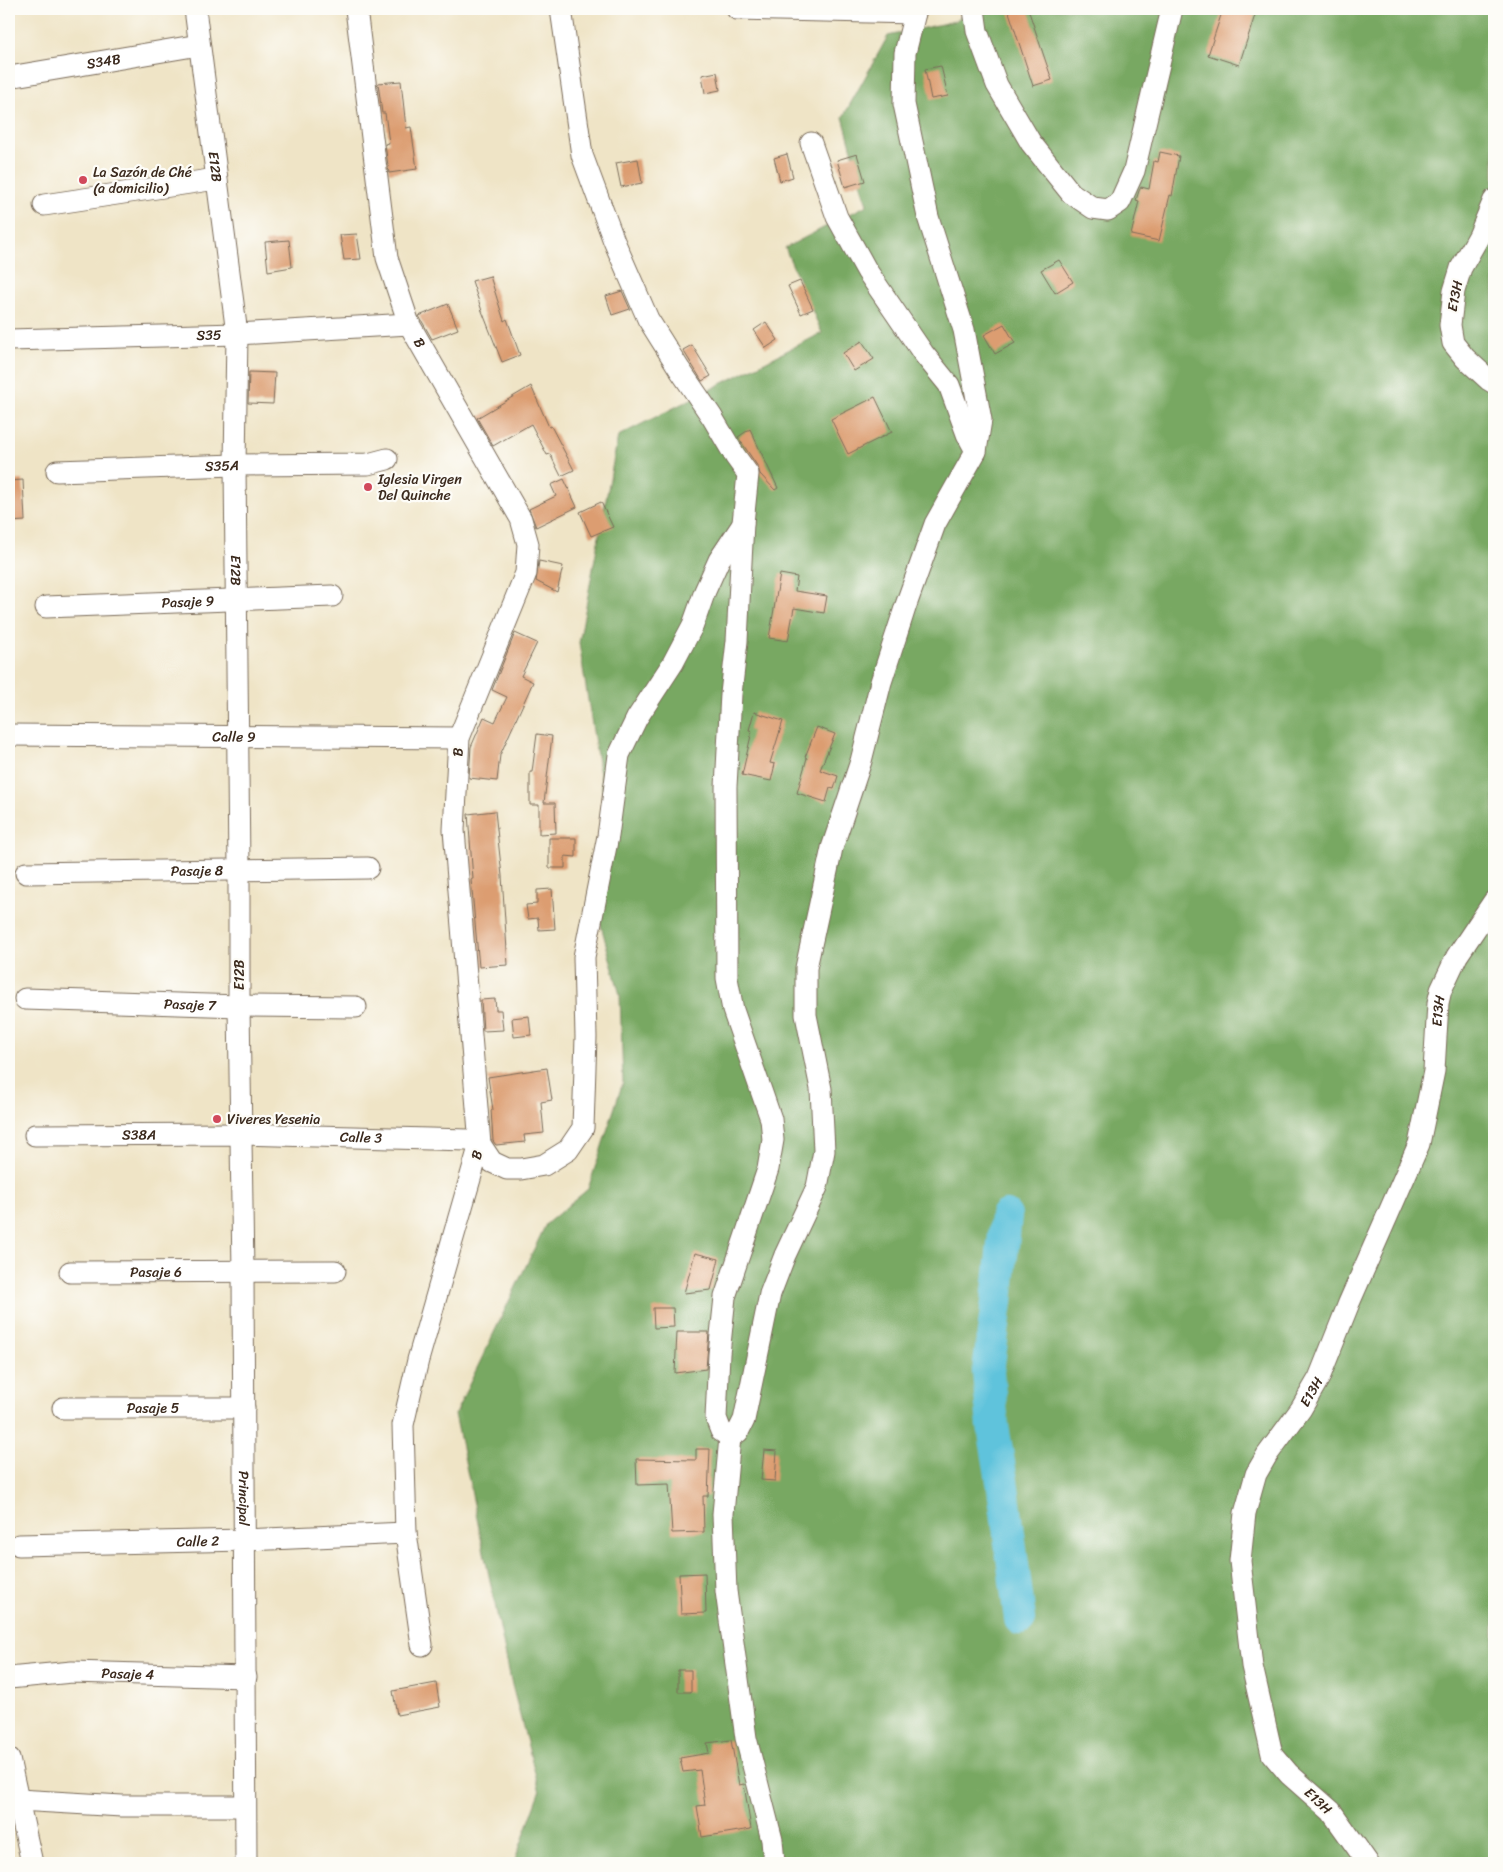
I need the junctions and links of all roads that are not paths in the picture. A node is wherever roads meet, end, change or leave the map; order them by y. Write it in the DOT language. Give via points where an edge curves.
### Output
graph roads {
  1 [pos="195,9"];
  2 [pos="356,9"];
  3 [pos="561,9"];
  4 [pos="737,9"];
  5 [pos="974,9"];
  6 [pos="1172,9"];
  7 [pos="916,11"];
  8 [pos="199,45"];
  9 [pos="9,77"];
  10 [pos="812,143"];
  11 [pos="216,180"];
  12 [pos="1494,200"];
  13 [pos="44,206"];
  14 [pos="409,324"];
  15 [pos="237,334"];
  16 [pos="9,340"];
  17 [pos="1494,383"];
  18 [pos="976,451"];
  19 [pos="386,459"];
  20 [pos="235,465"];
  21 [pos="57,472"];
  22 [pos="743,523"];
  23 [pos="332,596"];
  24 [pos="236,600"];
  25 [pos="46,607"];
  26 [pos="9,735"];
  27 [pos="237,737"];
  28 [pos="459,738"];
  29 [pos="368,868"];
  30 [pos="239,870"];
  31 [pos="26,873"];
  32 [pos="1494,901"];
  33 [pos="24,999"];
  34 [pos="238,1006"];
  35 [pos="356,1007"];
  36 [pos="242,1134"];
  37 [pos="36,1136"];
  38 [pos="480,1144"];
  39 [pos="335,1271"];
  40 [pos="70,1272"];
  41 [pos="243,1272"];
  42 [pos="63,1408"];
  43 [pos="244,1408"];
  44 [pos="730,1436"];
  45 [pos="406,1533"];
  46 [pos="245,1540"];
  47 [pos="19,1545"];
  48 [pos="422,1645"];
  49 [pos="246,1677"];
  50 [pos="9,1678"];
  51 [pos="9,1758"];
  52 [pos="18,1800"];
  53 [pos="245,1806"];
  54 [pos="32,1863"];
  55 [pos="246,1863"];
  56 [pos="774,1863"];
  57 [pos="1368,1863"];
  1 -- 8 [label="street, E12B"];
  2 -- 14 [label="street, B" via="387,258"];
  3 -- 22 [label="street" via="582,155 648,318 748,474"];
  4 -- 7 [label="street"];
  5 -- 6 [label="street" via="977,31 997,85 1031,143 1071,193 1093,208 1108,210 1120,202 1134,172"];
  7 -- 18 [label="street" via="905,53 904,104 928,217 964,330 981,420"];
  8 -- 9 [label="street, S34B"];
  8 -- 11 [label="street, E12B"];
  10 -- 18 [label="street" via="836,217 866,271 948,385"];
  11 -- 13 [label="street"];
  11 -- 15 [label="street, E12B"];
  12 -- 17 [label="street, E13H" via="1461,268 1454,291 1450,325 1453,343"];
  14 -- 15 [label="street, S35"];
  14 -- 28 [label="street, B" via="521,519 528,544 526,573"];
  15 -- 16 [label="street, S35"];
  15 -- 20 [label="street, E12B"];
  18 -- 44 [label="street" via="934,524 884,673 861,761 832,848 806,968 806,1015 821,1089 824,1151 817,1187 770,1294 744,1420 738,1432"];
  19 -- 20 [label="street, S35A" via="368,464"];
  20 -- 21 [label="street, S35A"];
  20 -- 24 [label="street, E12B"];
  22 -- 38 [label="street" via="719,560 693,625 673,663 637,718 619,755 608,836 584,957 583,1128 568,1150 544,1165 521,1169 507,1169 492,1162"];
  22 -- 44 [label="street" via="726,787 727,978 733,1010 771,1119 773,1140 768,1169 725,1297 716,1418 721,1431"];
  23 -- 24 [label="street, Pasaje 9"];
  24 -- 25 [label="street, Pasaje 9"];
  24 -- 27 [label="street, E12B"];
  26 -- 27 [label="street, Calle 9"];
  27 -- 28 [label="street, Calle 9"];
  27 -- 30 [label="street, E12B"];
  28 -- 38 [label="street, B" via="454,830"];
  29 -- 30 [label="street, Pasaje 8"];
  30 -- 31 [label="street, Pasaje 8"];
  30 -- 34 [label="street, E12B"];
  32 -- 57 [label="street, E13H" via="1457,956 1441,990 1434,1071 1419,1144 1349,1302 1320,1378 1256,1474 1246,1513 1240,1561 1251,1657 1272,1754 1289,1774 1332,1811"];
  33 -- 34 [label="street, Pasaje 7"];
  34 -- 35 [label="street, Pasaje 7"];
  34 -- 36 [label="street, E12B"];
  36 -- 37 [label="street, S38A"];
  36 -- 38 [label="street, Calle 3" via="468,1140"];
  36 -- 41 [label="street, Principal"];
  38 -- 45 [label="street, B" via="418,1360 403,1425"];
  39 -- 41 [label="street, Pasaje 6"];
  40 -- 41 [label="street, Pasaje 6"];
  41 -- 43 [label="street, Principal"];
  42 -- 43 [label="street, Pasaje 5"];
  43 -- 46 [label="street, Principal"];
  44 -- 56 [label="street" via="723,1514 726,1591 746,1738 772,1840"];
  45 -- 46 [label="street, Calle 2"];
  45 -- 48 [label="street"];
  46 -- 47 [label="street, Calle 2"];
  46 -- 49 [label="street, Principal"];
  49 -- 50 [label="street, Pasaje 4" via="72,1672"];
  49 -- 53 [label="street, Principal"];
  51 -- 52 [label="street"];
  52 -- 53 [label="street" via="122,1806"];
  52 -- 54 [label="street"];
  53 -- 55 [label="street, Principal"];
}
